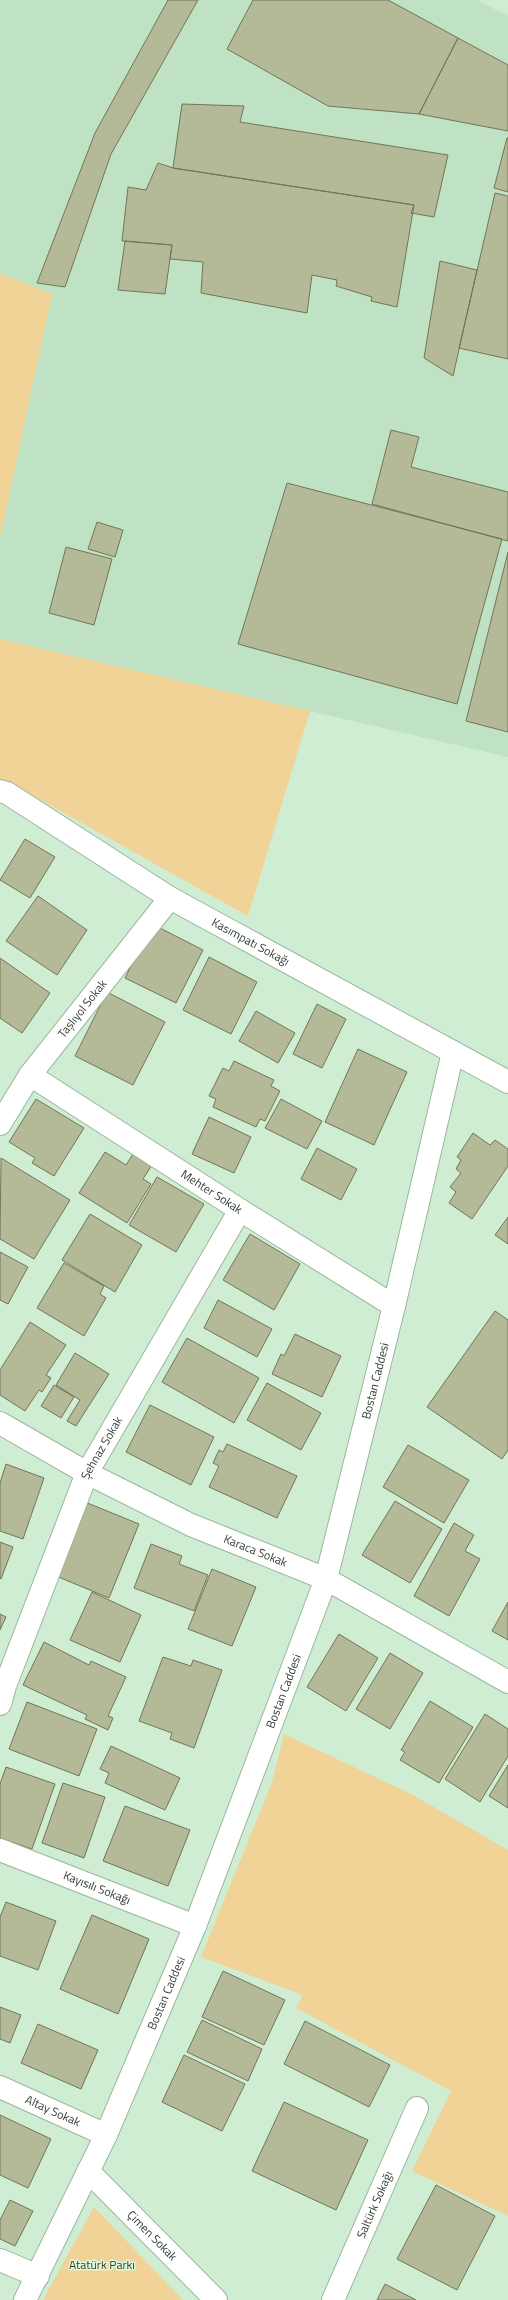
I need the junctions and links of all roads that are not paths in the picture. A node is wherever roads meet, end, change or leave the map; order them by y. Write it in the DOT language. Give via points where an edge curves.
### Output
graph roads {
  1 [pos="0,791"];
  2 [pos="170,898"];
  3 [pos="453,1052"];
  4 [pos="30,1075"];
  5 [pos="508,1082"];
  6 [pos="0,1124"];
  7 [pos="240,1210"];
  8 [pos="394,1306"];
  9 [pos="0,1423"];
  10 [pos="87,1473"];
  11 [pos="326,1579"];
  12 [pos="508,1682"];
  13 [pos="0,1704"];
  14 [pos="0,1850"];
  15 [pos="194,1926"];
  16 [pos="0,2087"];
  17 [pos="417,2108"];
  18 [pos="106,2135"];
  19 [pos="88,2171"];
  20 [pos="0,2260"];
  21 [pos="38,2276"];
  22 [pos="25,2300"];
  23 [pos="216,2300"];
  24 [pos="333,2300"];
  1 -- 2 [label="street, Kasımpatı Sokağı" via="7,793"];
  2 -- 3 [label="street, Kasımpatı Sokağı"];
  2 -- 4 [label="street, Taşlıyol Sokak"];
  3 -- 5 [label="street, Kasımpatı Sokağı"];
  3 -- 8 [label="street, Bostan Caddesi"];
  4 -- 6 [label="street, Taşlıyol Sokak"];
  4 -- 7 [label="street, Mehter Sokak"];
  7 -- 8 [label="street, Mehter Sokak"];
  7 -- 10 [label="street, Şehnaz Sokak"];
  8 -- 11 [label="street, Bostan Caddesi"];
  9 -- 10 [label="street, Karaca Sokak"];
  10 -- 11 [label="street, Karaca Sokak" via="191,1525"];
  10 -- 13 [label="street, Şehnaz Sokak"];
  11 -- 12 [label="street, Karaca Sokak"];
  11 -- 15 [label="street, Bostan Caddesi"];
  14 -- 15 [label="street, Kayısılı Sokağı"];
  15 -- 18 [label="street, Bostan Caddesi"];
  16 -- 18 [label="street, Altay Sokak"];
  17 -- 24 [label="street, Saltürk Sokağı"];
  18 -- 19 [label="street, Bostan Caddesi"];
  19 -- 21 [label="street, Bostan Caddesi"];
  19 -- 23 [label="street, Çimen Sokak"];
  20 -- 21 [label="street"];
  21 -- 22 [label="street, Bostan Caddesi"];
}
